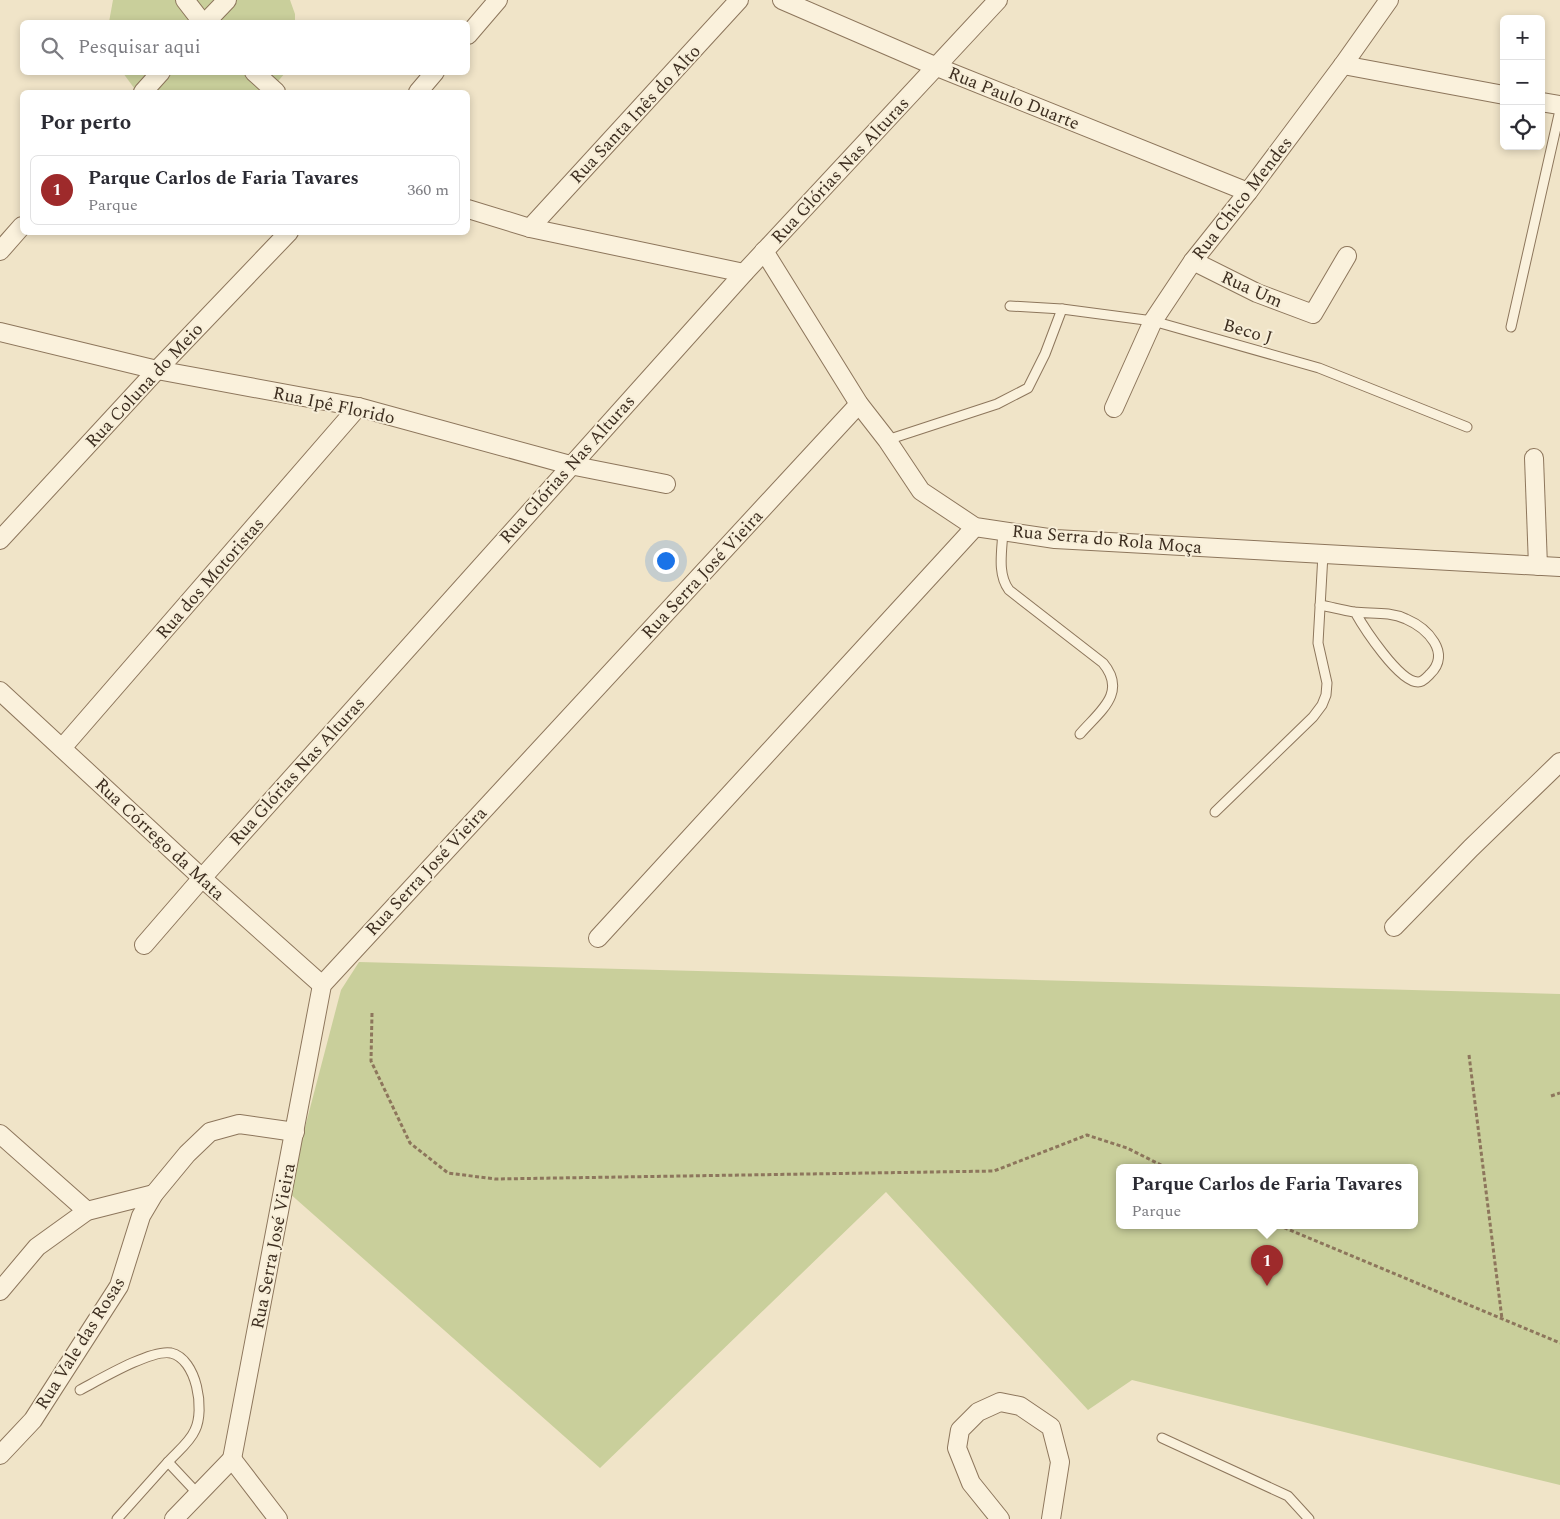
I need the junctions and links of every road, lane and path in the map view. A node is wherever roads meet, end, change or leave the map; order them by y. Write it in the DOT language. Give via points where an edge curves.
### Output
graph roads {
  1 [pos="185,0"];
  2 [pos="227,0"];
  3 [pos="498,0"];
  4 [pos="740,0"];
  5 [pos="782,0"];
  6 [pos="998,0"];
  7 [pos="1389,0"];
  8 [pos="200,20"];
  9 [pos="208,20"];
  10 [pos="470,33"];
  11 [pos="1343,65"];
  12 [pos="937,67"];
  13 [pos="158,75"];
  14 [pos="257,75"];
  15 [pos="432,75"];
  16 [pos="146,90"];
  17 [pos="274,90"];
  18 [pos="420,90"];
  19 [pos="1500,94"];
  20 [pos="1545,103"];
  21 [pos="1560,105"];
  22 [pos="1560,110"];
  23 [pos="1248,192"];
  24 [pos="470,210"];
  25 [pos="20,228"];
  26 [pos="530,228"];
  27 [pos="287,235"];
  28 [pos="0,251"];
  29 [pos="764,251"];
  30 [pos="1347,256"];
  31 [pos="1193,261"];
  32 [pos="744,273"];
  33 [pos="1010,306"];
  34 [pos="1062,309"];
  35 [pos="1153,321"];
  36 [pos="1511,327"];
  37 [pos="0,332"];
  38 [pos="157,370"];
  39 [pos="859,404"];
  40 [pos="358,407"];
  41 [pos="1114,408"];
  42 [pos="1467,427"];
  43 [pos="887,440"];
  44 [pos="1534,458"];
  45 [pos="570,465"];
  46 [pos="666,484"];
  47 [pos="975,527"];
  48 [pos="1003,531"];
  49 [pos="0,540"];
  50 [pos="1323,554"];
  51 [pos="1538,566"];
  52 [pos="1560,567"];
  53 [pos="1320,605"];
  54 [pos="1355,612"];
  55 [pos="0,691"];
  56 [pos="1080,734"];
  57 [pos="62,748"];
  58 [pos="1560,762"];
  59 [pos="1215,812"];
  60 [pos="202,878"];
  61 [pos="1394,927"];
  62 [pos="598,938"];
  63 [pos="144,945"];
  64 [pos="322,985"];
  65 [pos="372,1013"];
  66 [pos="1469,1055"];
  67 [pos="1560,1093"];
  68 [pos="1551,1096"];
  69 [pos="295,1132"];
  70 [pos="0,1134"];
  71 [pos="1159,1164"];
  72 [pos="154,1194"];
  73 [pos="87,1211"];
  74 [pos="1288,1229"];
  75 [pos="0,1291"];
  76 [pos="1502,1319"];
  77 [pos="1559,1341"];
  78 [pos="80,1390"];
  79 [pos="1162,1438"];
  80 [pos="0,1456"];
  81 [pos="232,1459"];
  82 [pos="168,1462"];
  83 [pos="198,1494"];
  84 [pos="116,1519"];
  85 [pos="174,1519"];
  86 [pos="278,1519"];
  87 [pos="1000,1519"];
  88 [pos="1051,1519"];
  89 [pos="1309,1519"];
  1 -- 8 [label="street"];
  2 -- 9 [label="street"];
  3 -- 10 [label="street"];
  4 -- 26 [label="street, Rua Santa Inês do Alto"];
  5 -- 12 [label="street, Rua Paulo Duarte"];
  6 -- 12 [label="street, Rua Glórias Nas Alturas"];
  7 -- 11 [label="street, Rua Chico Mendes"];
  11 -- 19 [label="street"];
  11 -- 23 [label="street, Rua Chico Mendes"];
  12 -- 23 [label="street, Rua Paulo Duarte"];
  12 -- 29 [label="street, Rua Glórias Nas Alturas"];
  13 -- 16 [label="street"];
  14 -- 17 [label="street"];
  15 -- 18 [label="street"];
  20 -- 21 [label="street"];
  22 -- 36 [label="lane"];
  23 -- 31 [label="street, Rua Chico Mendes"];
  24 -- 26 [label="street"];
  25 -- 28 [label="street"];
  26 -- 32 [label="street"];
  27 -- 38 [label="street, Rua Coluna do Meio"];
  29 -- 32 [label="street, Rua Glórias Nas Alturas"];
  29 -- 39 [label="street, Rua Serra do Rola Moça"];
  30 -- 31 [label="street, Rua Um" via="1313,314 1257,293"];
  31 -- 35 [label="street, Rua Chico Mendes"];
  32 -- 45 [label="street, Rua Glórias Nas Alturas"];
  33 -- 34 [label="lane, Beco J"];
  34 -- 35 [label="lane, Beco J"];
  34 -- 43 [label="lane" via="1028,388 998,404"];
  35 -- 41 [label="street, Rua Chico Mendes"];
  35 -- 42 [label="lane, Beco J" via="1319,368"];
  37 -- 38 [label="street, Rua Ipê Florido"];
  38 -- 40 [label="street, Rua Ipê Florido"];
  38 -- 49 [label="street, Rua Coluna do Meio"];
  39 -- 43 [label="street, Rua Serra do Rola Moça"];
  39 -- 64 [label="street, Rua Serra José Vieira"];
  40 -- 45 [label="street, Rua Ipê Florido"];
  40 -- 57 [label="street, Rua dos Motoristas"];
  43 -- 47 [label="street, Rua Serra do Rola Moça" via="921,491"];
  44 -- 51 [label="street"];
  45 -- 46 [label="street, Rua Ipê Florido"];
  45 -- 60 [label="street, Rua Glórias Nas Alturas"];
  47 -- 48 [label="street, Rua Serra do Rola Moça"];
  47 -- 62 [label="street"];
  48 -- 50 [label="street, Rua Serra do Rola Moça" via="1054,539"];
  48 -- 56 [label="lane" via="1001,575 1004,583 1111,672 1113,682 1109,700"];
  50 -- 51 [label="street, Rua Serra do Rola Moça"];
  50 -- 53 [label="lane"];
  51 -- 52 [label="street, Rua Serra do Rola Moça"];
  53 -- 54 [label="lane"];
  53 -- 59 [label="lane" via="1318,643 1327,683 1322,705"];
  54 -- 54 [label="lane" via="1384,613 1406,618 1420,626 1439,650 1434,670 1424,680 1417,682 1407,678 1368,634"];
  55 -- 57 [label="street, Rua Córrego da Mata"];
  57 -- 60 [label="street, Rua Córrego da Mata"];
  58 -- 61 [label="street"];
  60 -- 63 [label="street, Rua Glórias Nas Alturas"];
  60 -- 64 [label="street, Rua Córrego da Mata"];
  64 -- 69 [label="street, Rua Serra José Vieira"];
  65 -- 71 [label="path" via="371,1061 406,1135 410,1143 448,1173 495,1179 994,1172 1087,1135 1126,1148"];
  66 -- 76 [label="path"];
  67 -- 68 [label="path"];
  69 -- 72 [label="street, Rua Vale das Rosas" via="239,1124 210,1132"];
  69 -- 81 [label="street, Rua Serra José Vieira"];
  70 -- 73 [label="street"];
  72 -- 73 [label="street"];
  72 -- 80 [label="street, Rua Vale das Rosas" via="141,1216 119,1286 33,1420"];
  73 -- 75 [label="street" via="37,1246"];
  74 -- 76 [label="path"];
  76 -- 77 [label="path"];
  78 -- 82 [label="lane" via="143,1358 160,1353 179,1357 188,1366 200,1407 196,1428"];
  79 -- 89 [label="lane" via="1288,1496"];
  81 -- 83 [label="street"];
  81 -- 86 [label="street"];
  82 -- 83 [label="lane"];
  82 -- 84 [label="lane"];
  83 -- 85 [label="street"];
  87 -- 88 [label="street" via="970,1483 958,1448 960,1430 978,1412 1000,1402 1020,1406 1051,1427 1060,1462"];
}
